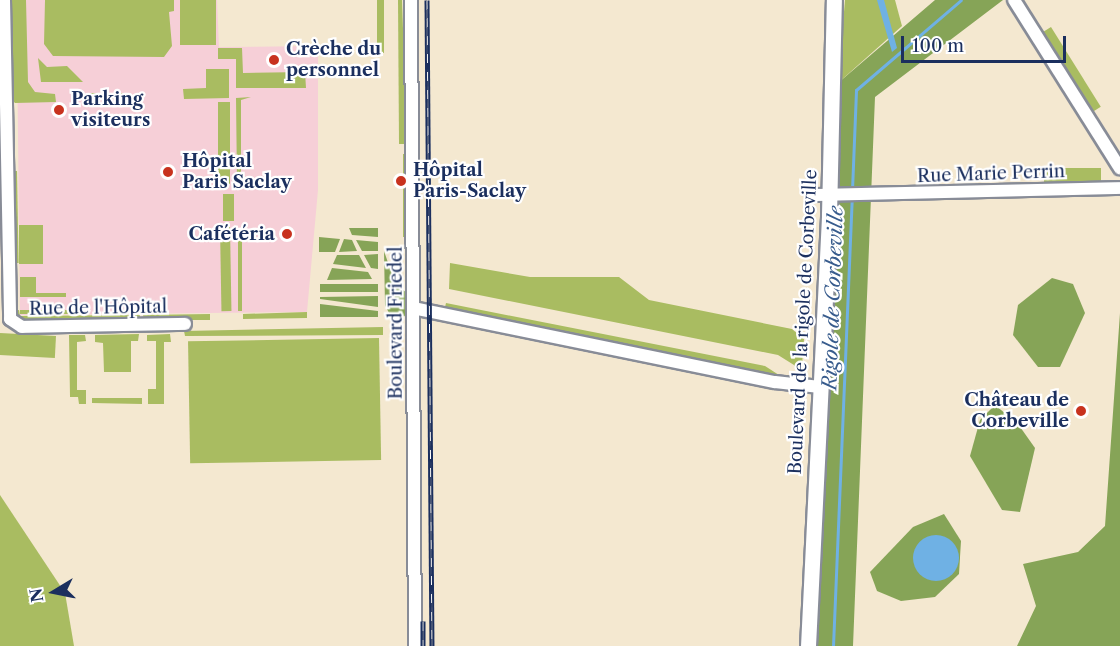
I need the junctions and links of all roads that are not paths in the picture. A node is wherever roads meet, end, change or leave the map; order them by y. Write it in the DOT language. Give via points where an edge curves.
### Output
graph roads {
  1 [pos="4,0"];
  2 [pos="411,0"];
  3 [pos="834,0"];
  4 [pos="1014,0"];
  5 [pos="1120,168"];
  6 [pos="1120,188"];
  7 [pos="813,195"];
  8 [pos="837,195"];
  9 [pos="413,308"];
  10 [pos="185,324"];
  11 [pos="820,387"];
  12 [pos="415,646"];
  13 [pos="808,646"];
  1 -- 10 [label="street, Rue de l'Hôpital" via="10,319 22,327"];
  2 -- 9 [label="street, Boulevard Friedel"];
  3 -- 8 [label="main road, Boulevard de la rigole de Corbeville"];
  4 -- 5 [label="street"];
  6 -- 8 [label="street, Rue Marie Perrin"];
  7 -- 8 [label="street, Rue Marie Perrin"];
  8 -- 11 [label="main road, Boulevard de la rigole de Corbeville"];
  9 -- 11 [label="street" via="728,373"];
  9 -- 12 [label="street, Boulevard Friedel"];
  11 -- 13 [label="main road, Boulevard de la rigole de Corbeville"];
}
